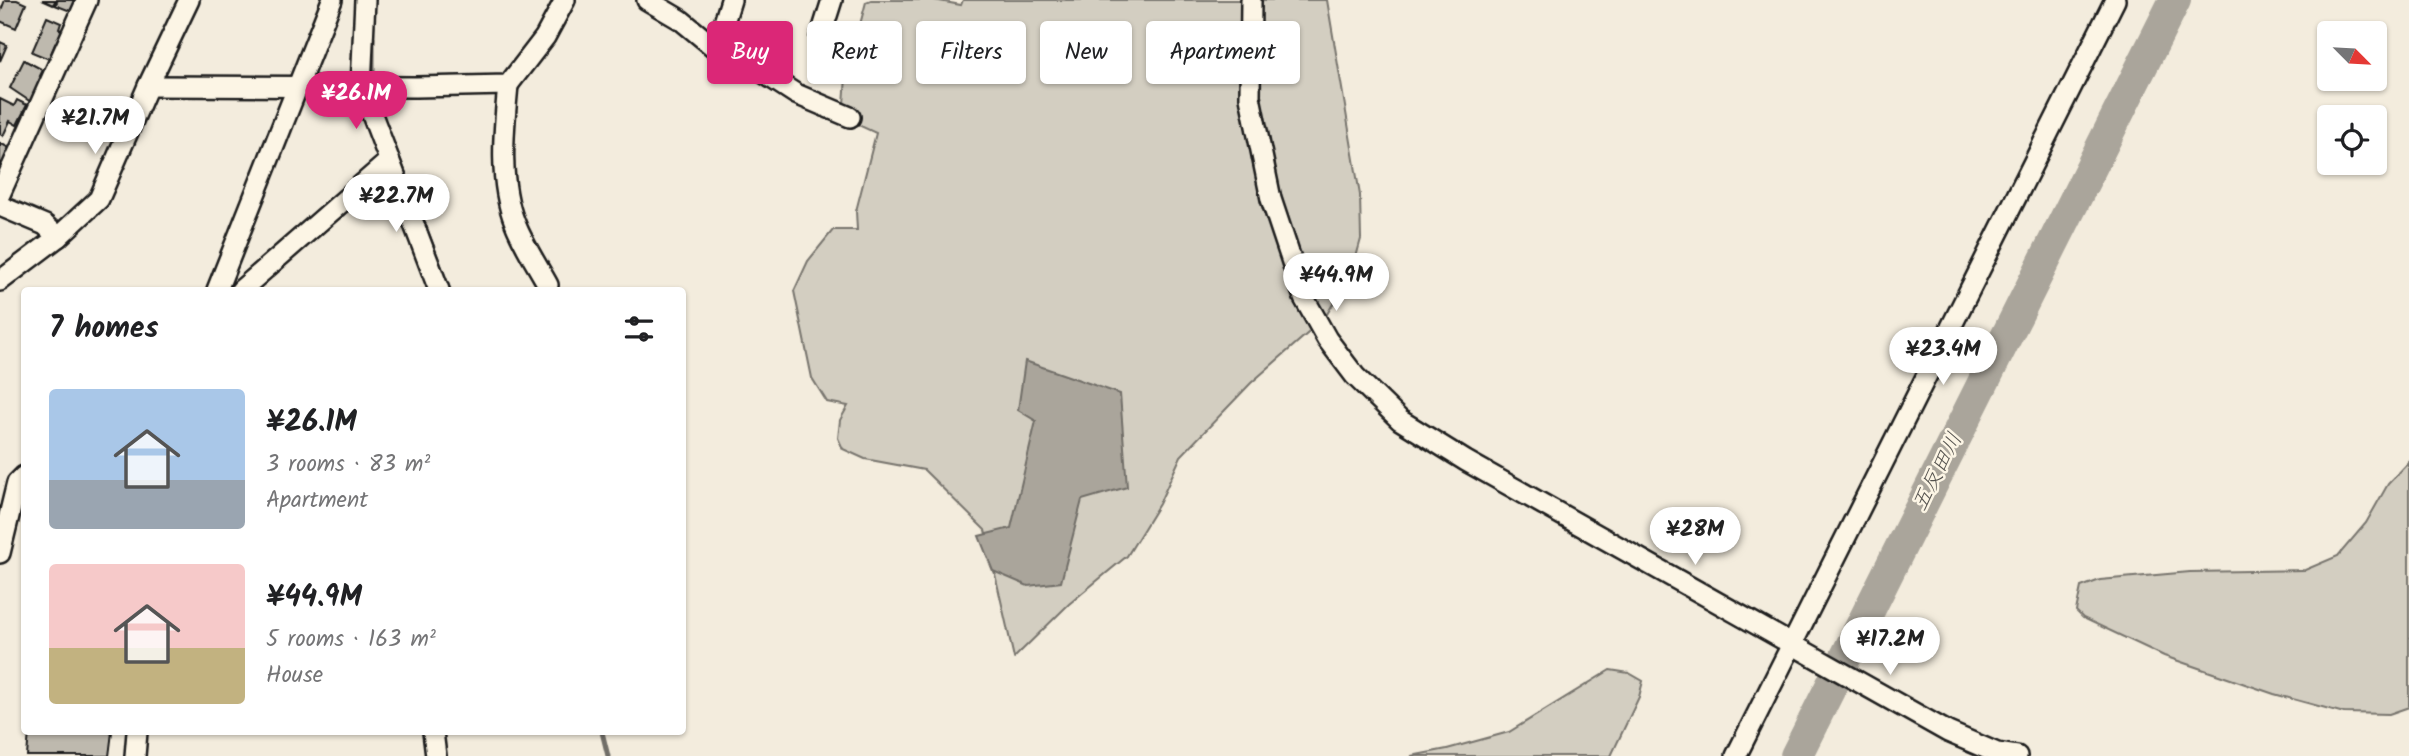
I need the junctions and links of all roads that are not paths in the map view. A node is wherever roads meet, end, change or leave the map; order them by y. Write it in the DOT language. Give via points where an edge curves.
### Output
graph roads {
  1 [pos="87,0"];
  2 [pos="189,0"];
  3 [pos="332,0"];
  4 [pos="365,0"];
  5 [pos="565,0"];
  6 [pos="647,0"];
  7 [pos="731,0"];
  8 [pos="832,0"];
  9 [pos="1251,0"];
  10 [pos="2115,0"];
  11 [pos="724,21"];
  12 [pos="825,21"];
  13 [pos="297,85"];
  14 [pos="508,85"];
  15 [pos="148,86"];
  16 [pos="370,86"];
  17 [pos="849,117"];
  18 [pos="389,162"];
  19 [pos="0,194"];
  20 [pos="0,206"];
  21 [pos="58,237"];
  22 [pos="0,281"];
  23 [pos="548,285"];
  24 [pos="219,287"];
  25 [pos="244,287"];
  26 [pos="438,287"];
  27 [pos="17,481"];
  28 [pos="0,553"];
  29 [pos="1790,645"];
  30 [pos="137,735"];
  31 [pos="433,735"];
  32 [pos="1988,753"];
  33 [pos="135,756"];
  34 [pos="436,756"];
  35 [pos="1736,756"];
  36 [pos="2017,756"];
  1 -- 19 [label="street"];
  2 -- 15 [label="street"];
  3 -- 13 [label="street"];
  4 -- 16 [label="street"];
  5 -- 14 [label="street" via="545,37"];
  6 -- 17 [label="street" via="681,20 720,53"];
  7 -- 11 [label="street"];
  8 -- 12 [label="street"];
  9 -- 29 [label="street" via="1250,97 1271,199 1304,298 1355,376 1400,420"];
  10 -- 29 [label="street"];
  13 -- 15 [label="street"];
  13 -- 16 [label="street"];
  13 -- 24 [label="street"];
  14 -- 16 [label="street"];
  14 -- 23 [label="street" via="502,142 514,222"];
  15 -- 21 [label="street" via="99,199"];
  16 -- 18 [label="street"];
  18 -- 25 [label="street"];
  18 -- 26 [label="street"];
  20 -- 21 [label="street" via="45,225"];
  21 -- 22 [label="street"];
  27 -- 28 [label="street"];
  29 -- 32 [label="street"];
  29 -- 35 [label="street"];
  30 -- 33 [label="street"];
  31 -- 34 [label="street"];
  32 -- 36 [label="street"];
}
